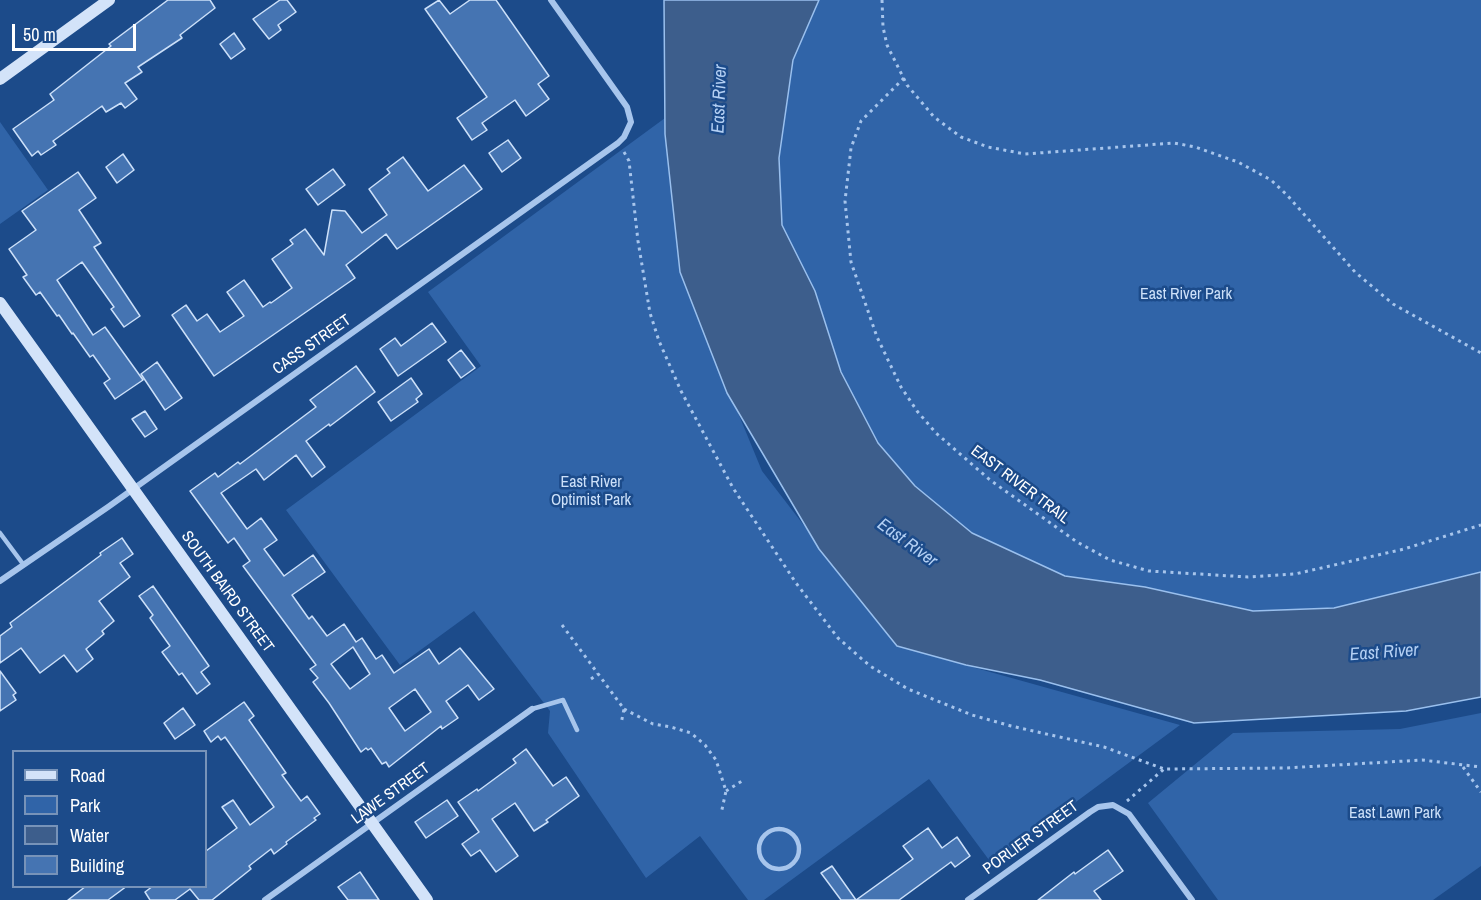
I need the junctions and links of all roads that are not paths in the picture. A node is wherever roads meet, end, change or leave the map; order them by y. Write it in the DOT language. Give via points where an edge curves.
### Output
graph roads {
  1 [pos="109,0"];
  2 [pos="550,0"];
  3 [pos="0,79"];
  4 [pos="0,303"];
  5 [pos="133,489"];
  6 [pos="0,533"];
  7 [pos="23,564"];
  8 [pos="0,581"];
  9 [pos="532,709"];
  10 [pos="577,730"];
  11 [pos="372,823"];
  12 [pos="780,828"];
  13 [pos="266,900"];
  14 [pos="427,900"];
  15 [pos="968,900"];
  16 [pos="1192,900"];
  1 -- 3 [label="street"];
  2 -- 5 [label="street, CASS STREET" via="627,107 631,122 624,137"];
  4 -- 5 [label="street, SOUTH BAIRD STREET"];
  5 -- 7 [label="street, CASS STREET"];
  5 -- 11 [label="street, SOUTH BAIRD STREET"];
  6 -- 7 [label="lane"];
  7 -- 8 [label="street, CASS STREET"];
  9 -- 10 [label="lane" via="563,700"];
  9 -- 11 [label="street, LAWE STREET"];
  11 -- 13 [label="street, LAWE STREET"];
  11 -- 14 [label="street, SOUTH BAIRD STREET"];
  12 -- 12 [label="lane" via="768,831 758,848 767,866 781,869 793,863 799,850 796,837"];
  15 -- 16 [label="street, PORLIER STREET" via="1090,812 1113,805 1129,814"];
}
